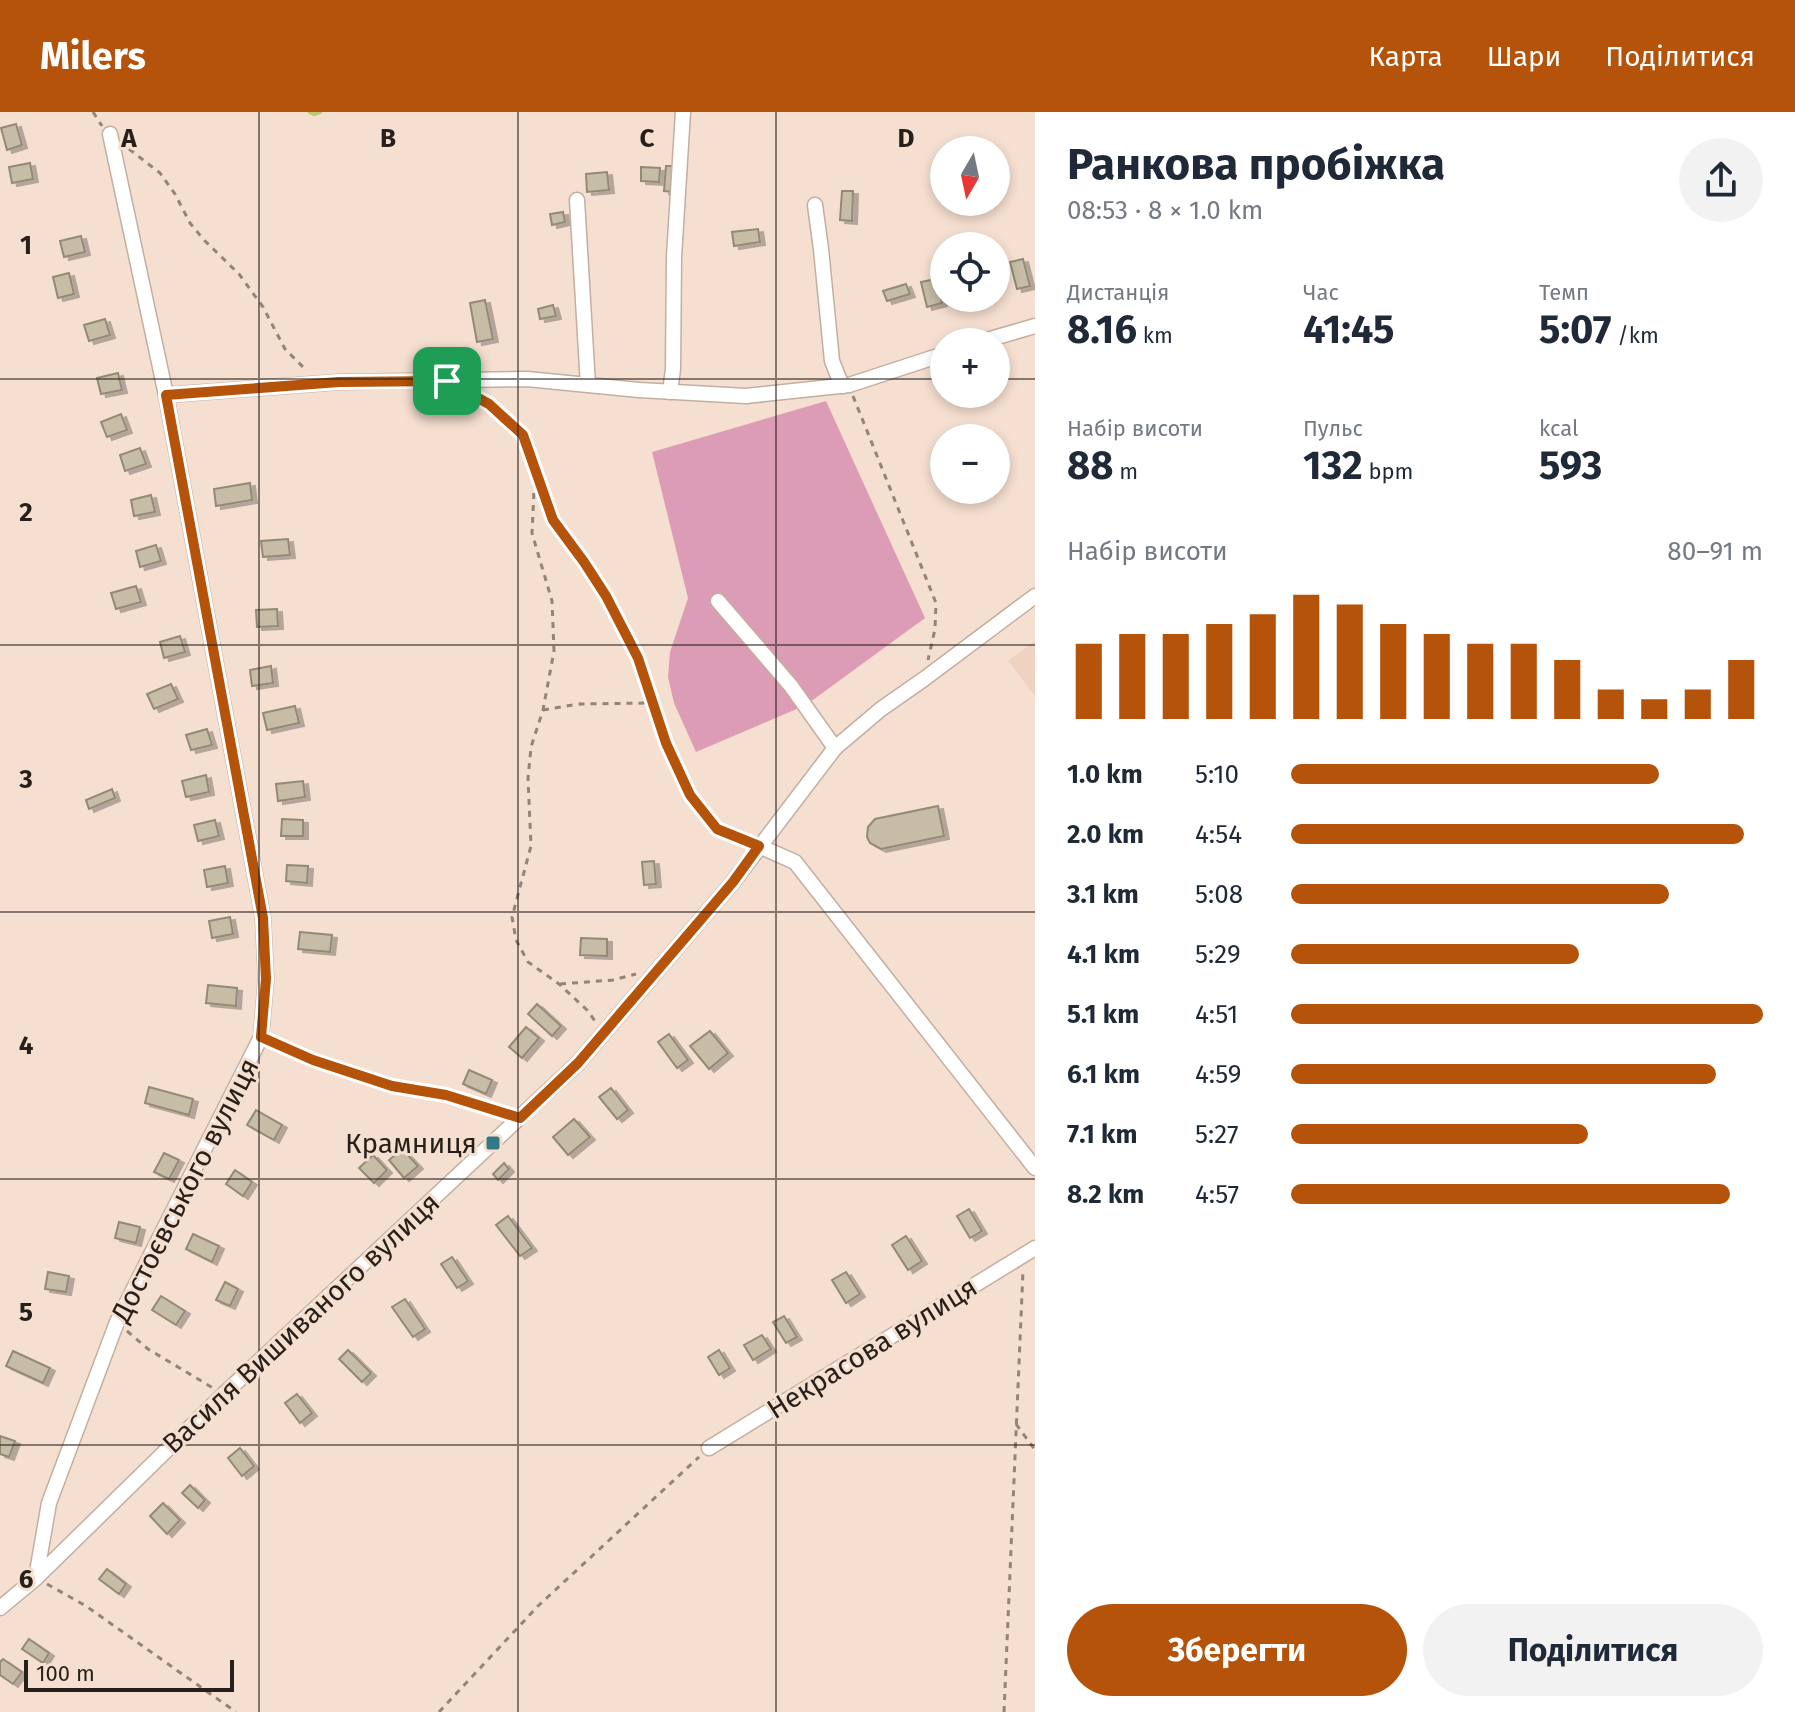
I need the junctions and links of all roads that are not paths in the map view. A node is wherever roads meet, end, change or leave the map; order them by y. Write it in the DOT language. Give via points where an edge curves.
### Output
graph roads {
  1 [pos="683,112"];
  2 [pos="110,134"];
  3 [pos="577,200"];
  4 [pos="815,205"];
  5 [pos="1035,326"];
  6 [pos="1010,332"];
  7 [pos="930,358"];
  8 [pos="588,385"];
  9 [pos="846,385"];
  10 [pos="670,392"];
  11 [pos="166,395"];
  12 [pos="1035,596"];
  13 [pos="718,601"];
  14 [pos="835,748"];
  15 [pos="759,846"];
  16 [pos="1035,1168"];
  17 [pos="1029,1252"];
  18 [pos="709,1448"];
  19 [pos="36,1578"];
  20 [pos="0,1608"];
  1 -- 10 [label="street"];
  2 -- 11 [label="street, Достоєвського вулиця"];
  3 -- 8 [label="street"];
  4 -- 9 [label="street" via="832,361"];
  5 -- 6 [label="street"];
  7 -- 9 [label="street"];
  8 -- 10 [label="street"];
  8 -- 11 [label="street" via="527,379 339,382"];
  9 -- 10 [label="street" via="746,396"];
  11 -- 19 [label="street, Достоєвського вулиця" via="263,918 266,979 261,1037 117,1322 49,1503"];
  12 -- 14 [label="street, Василя Вишиваного вулиця"];
  13 -- 14 [label="street" via="791,686"];
  14 -- 15 [label="street, Василя Вишиваного вулиця"];
  15 -- 16 [label="street" via="795,862"];
  15 -- 19 [label="street, Василя Вишиваного вулиця" via="578,1063"];
  17 -- 18 [label="street, Некрасова вулиця"];
  19 -- 20 [label="street, Василя Вишиваного вулиця"];
}
